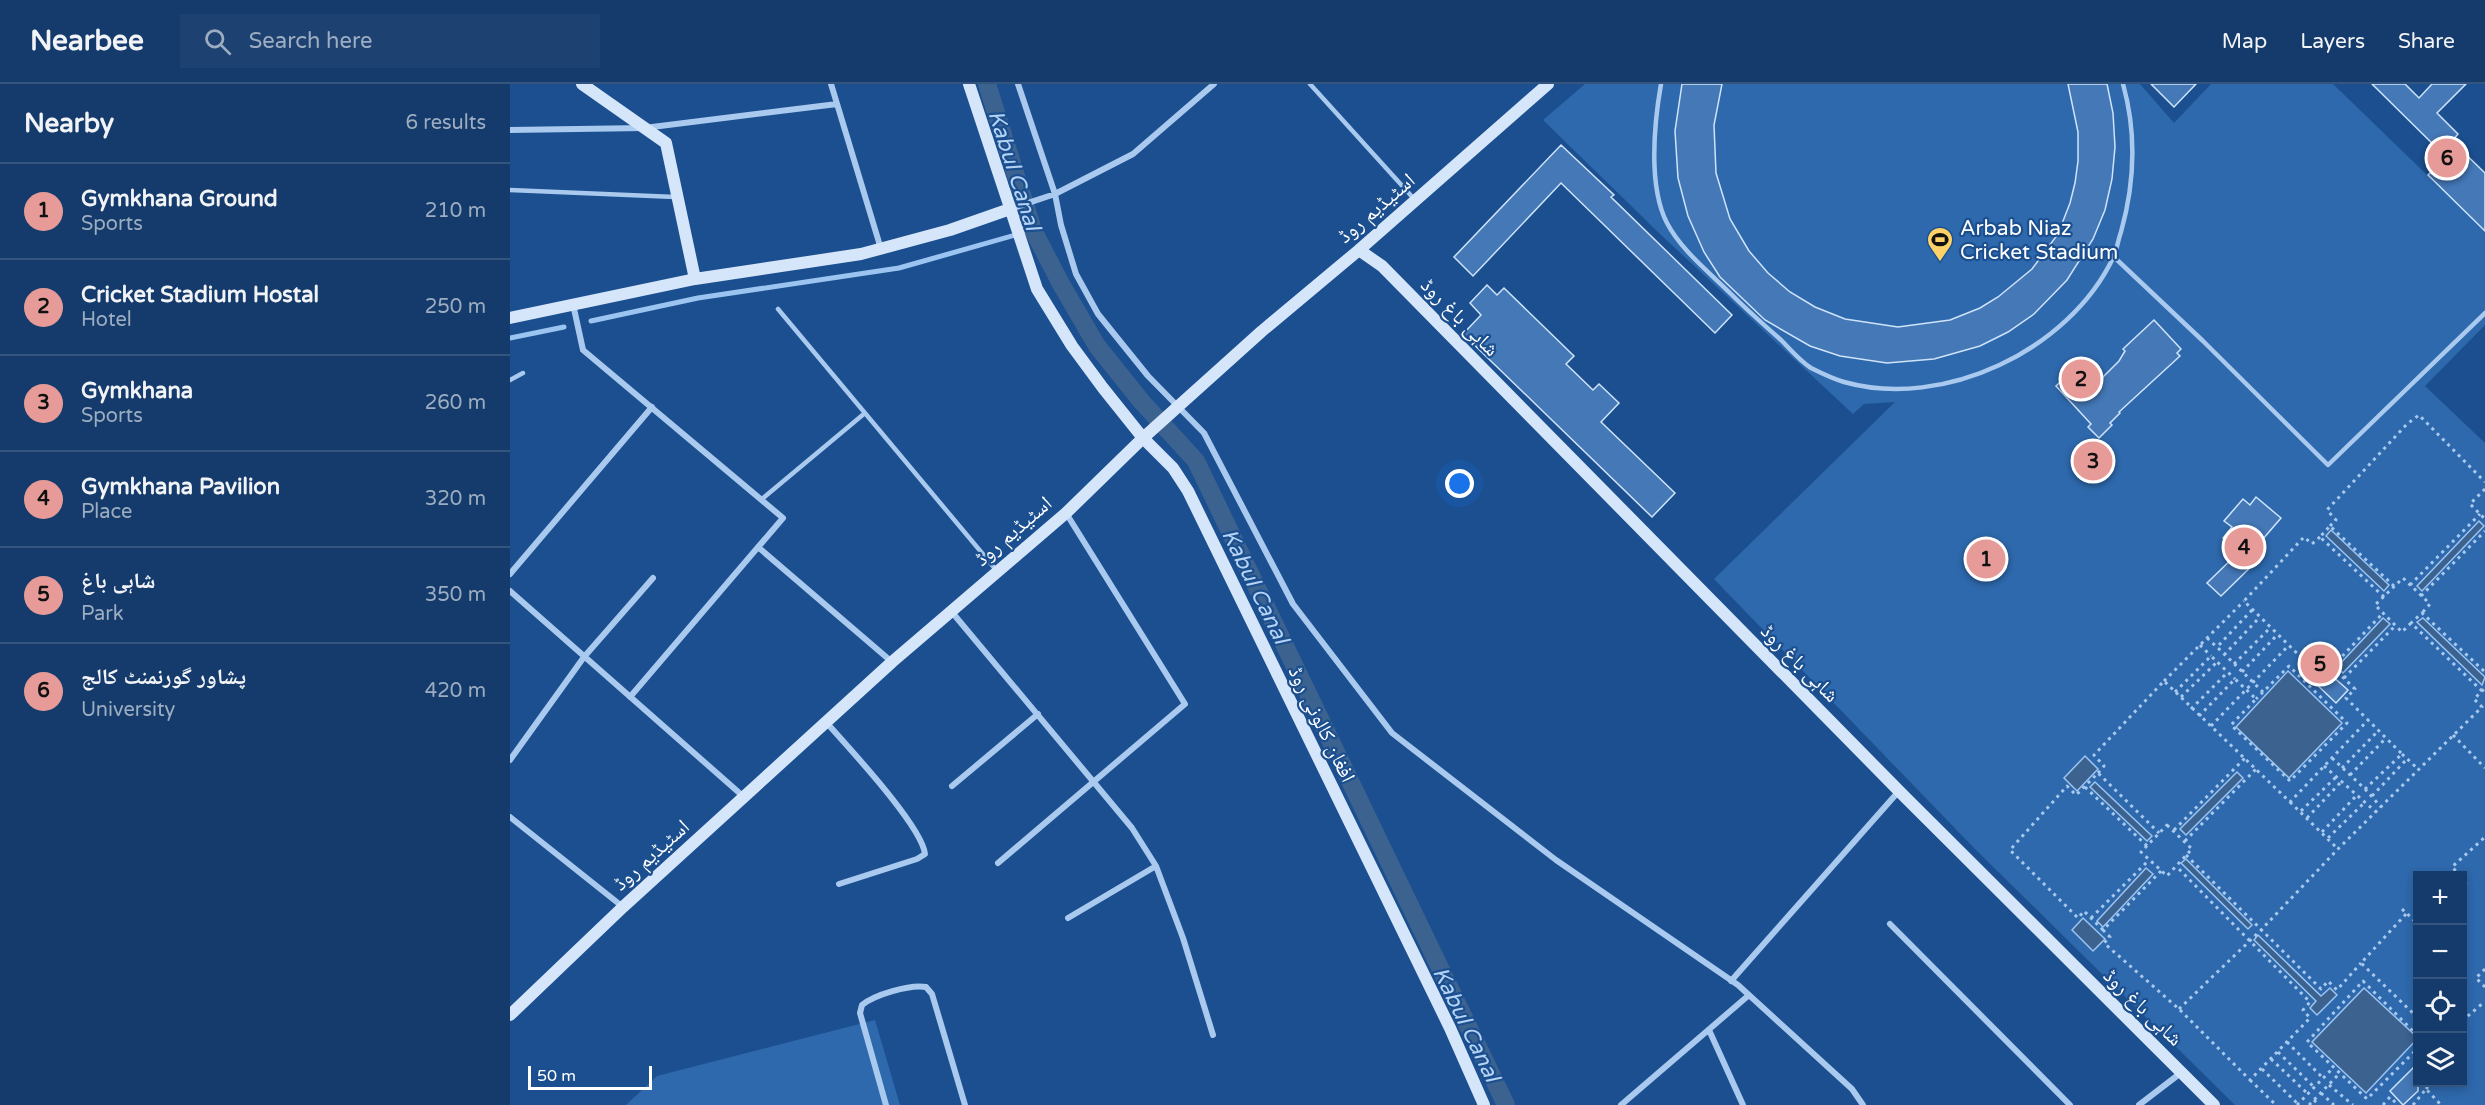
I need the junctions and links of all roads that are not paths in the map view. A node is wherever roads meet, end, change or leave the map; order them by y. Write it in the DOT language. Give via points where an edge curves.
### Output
graph roads {
  1 [pos="582,84"];
  2 [pos="831,84"];
  3 [pos="969,84"];
  4 [pos="1018,84"];
  5 [pos="1215,84"];
  6 [pos="1310,84"];
  7 [pos="1548,84"];
  8 [pos="1661,84"];
  9 [pos="2123,84"];
  10 [pos="837,104"];
  11 [pos="644,128"];
  12 [pos="510,130"];
  13 [pos="510,190"];
  14 [pos="1055,194"];
  15 [pos="678,197"];
  16 [pos="1415,200"];
  17 [pos="1014,210"];
  18 [pos="881,249"];
  19 [pos="1359,250"];
  20 [pos="2114,257"];
  21 [pos="695,279"];
  22 [pos="573,304"];
  23 [pos="778,309"];
  24 [pos="2485,313"];
  25 [pos="510,318"];
  26 [pos="523,373"];
  27 [pos="510,380"];
  28 [pos="652,407"];
  29 [pos="1178,409"];
  30 [pos="865,413"];
  31 [pos="1147,436"];
  32 [pos="762,499"];
  33 [pos="1066,513"];
  34 [pos="758,547"];
  35 [pos="997,571"];
  36 [pos="510,574"];
  37 [pos="653,578"];
  38 [pos="510,591"];
  39 [pos="951,610"];
  40 [pos="584,657"];
  41 [pos="892,662"];
  42 [pos="630,697"];
  43 [pos="1038,714"];
  44 [pos="826,722"];
  45 [pos="510,760"];
  46 [pos="1094,782"];
  47 [pos="952,786"];
  48 [pos="1899,791"];
  49 [pos="744,797"];
  50 [pos="510,817"];
  51 [pos="998,863"];
  52 [pos="1156,866"];
  53 [pos="839,884"];
  54 [pos="623,907"];
  55 [pos="1068,918"];
  56 [pos="1890,924"];
  57 [pos="1731,981"];
  58 [pos="1749,995"];
  59 [pos="510,1015"];
  60 [pos="1709,1029"];
  61 [pos="1213,1035"];
  62 [pos="2182,1072"];
  63 [pos="886,1105"];
  64 [pos="965,1105"];
  65 [pos="1484,1105"];
  66 [pos="1621,1105"];
  67 [pos="1743,1105"];
  68 [pos="1863,1105"];
  69 [pos="2070,1105"];
  70 [pos="2139,1105"];
  71 [pos="2214,1105"];
  1 -- 11 [label="main road"];
  2 -- 10 [label="street"];
  3 -- 17 [label="main road, افغان کالونی روڈ"];
  4 -- 14 [label="street"];
  5 -- 14 [label="street" via="1133,154"];
  6 -- 16 [label="lane"];
  7 -- 16 [label="main road, اسٹیڈیم روڈ"];
  8 -- 20 [label="lane" via="1654,153 1667,222 1702,265 1809,367 1845,382 1915,387 1984,372 2046,338 2095,287"];
  9 -- 20 [label="lane" via="2134,169"];
  10 -- 11 [label="street"];
  10 -- 18 [label="street"];
  11 -- 12 [label="street"];
  11 -- 15 [label="main road" via="666,143"];
  13 -- 15 [label="lane"];
  14 -- 17 [label="street"];
  14 -- 29 [label="street" via="1076,274 1098,314"];
  15 -- 21 [label="main road"];
  16 -- 19 [label="main road, اسٹیڈیم روڈ"];
  17 -- 18 [label="main road"];
  17 -- 31 [label="main road, افغان کالونی روڈ" via="1020,242 1037,289 1072,346"];
  18 -- 21 [label="main road"];
  19 -- 29 [label="main road, اسٹیڈیم روڈ" via="1262,331"];
  19 -- 48 [label="main road, شاہی باغ روڈ" via="1391,274"];
  20 -- 24 [label="lane" via="2328,465"];
  21 -- 22 [label="main road"];
  22 -- 25 [label="main road"];
  22 -- 28 [label="street" via="584,350"];
  23 -- 30 [label="lane"];
  26 -- 27 [label="lane"];
  28 -- 32 [label="street"];
  28 -- 36 [label="street"];
  29 -- 31 [label="main road, اسٹیڈیم روڈ"];
  29 -- 57 [label="street" via="1204,433 1293,604 1392,733 1556,860"];
  30 -- 32 [label="lane"];
  30 -- 35 [label="lane"];
  31 -- 33 [label="main road, اسٹیڈیم روڈ"];
  31 -- 65 [label="main road, افغان کالونی روڈ" via="1188,491"];
  32 -- 34 [label="street" via="783,518"];
  33 -- 35 [label="main road, اسٹیڈیم روڈ"];
  33 -- 46 [label="street" via="1185,704"];
  34 -- 41 [label="street"];
  34 -- 42 [label="street"];
  35 -- 39 [label="main road, اسٹیڈیم روڈ"];
  37 -- 40 [label="street"];
  38 -- 40 [label="street"];
  39 -- 41 [label="main road, اسٹیڈیم روڈ"];
  39 -- 43 [label="street"];
  40 -- 42 [label="street"];
  40 -- 45 [label="street"];
  41 -- 44 [label="main road, اسٹیڈیم روڈ"];
  42 -- 49 [label="street"];
  43 -- 46 [label="street"];
  43 -- 47 [label="street"];
  44 -- 49 [label="main road, اسٹیڈیم روڈ"];
  44 -- 53 [label="street" via="903,813 924,843 925,854"];
  46 -- 51 [label="street"];
  46 -- 52 [label="street"];
  48 -- 57 [label="street"];
  48 -- 62 [label="main road, شاہی باغ روڈ"];
  49 -- 54 [label="main road, اسٹیڈیم روڈ"];
  50 -- 54 [label="street"];
  52 -- 55 [label="street"];
  52 -- 61 [label="street"];
  54 -- 59 [label="main road, اسٹیڈیم روڈ"];
  56 -- 69 [label="street"];
  57 -- 58 [label="street"];
  58 -- 60 [label="street"];
  58 -- 68 [label="street" via="1852,1089"];
  60 -- 66 [label="street"];
  60 -- 67 [label="street"];
  62 -- 70 [label="street"];
  62 -- 71 [label="main road, شاہی باغ روڈ"];
  63 -- 64 [label="street" via="861,1005 916,985 926,987 932,994"];
}
